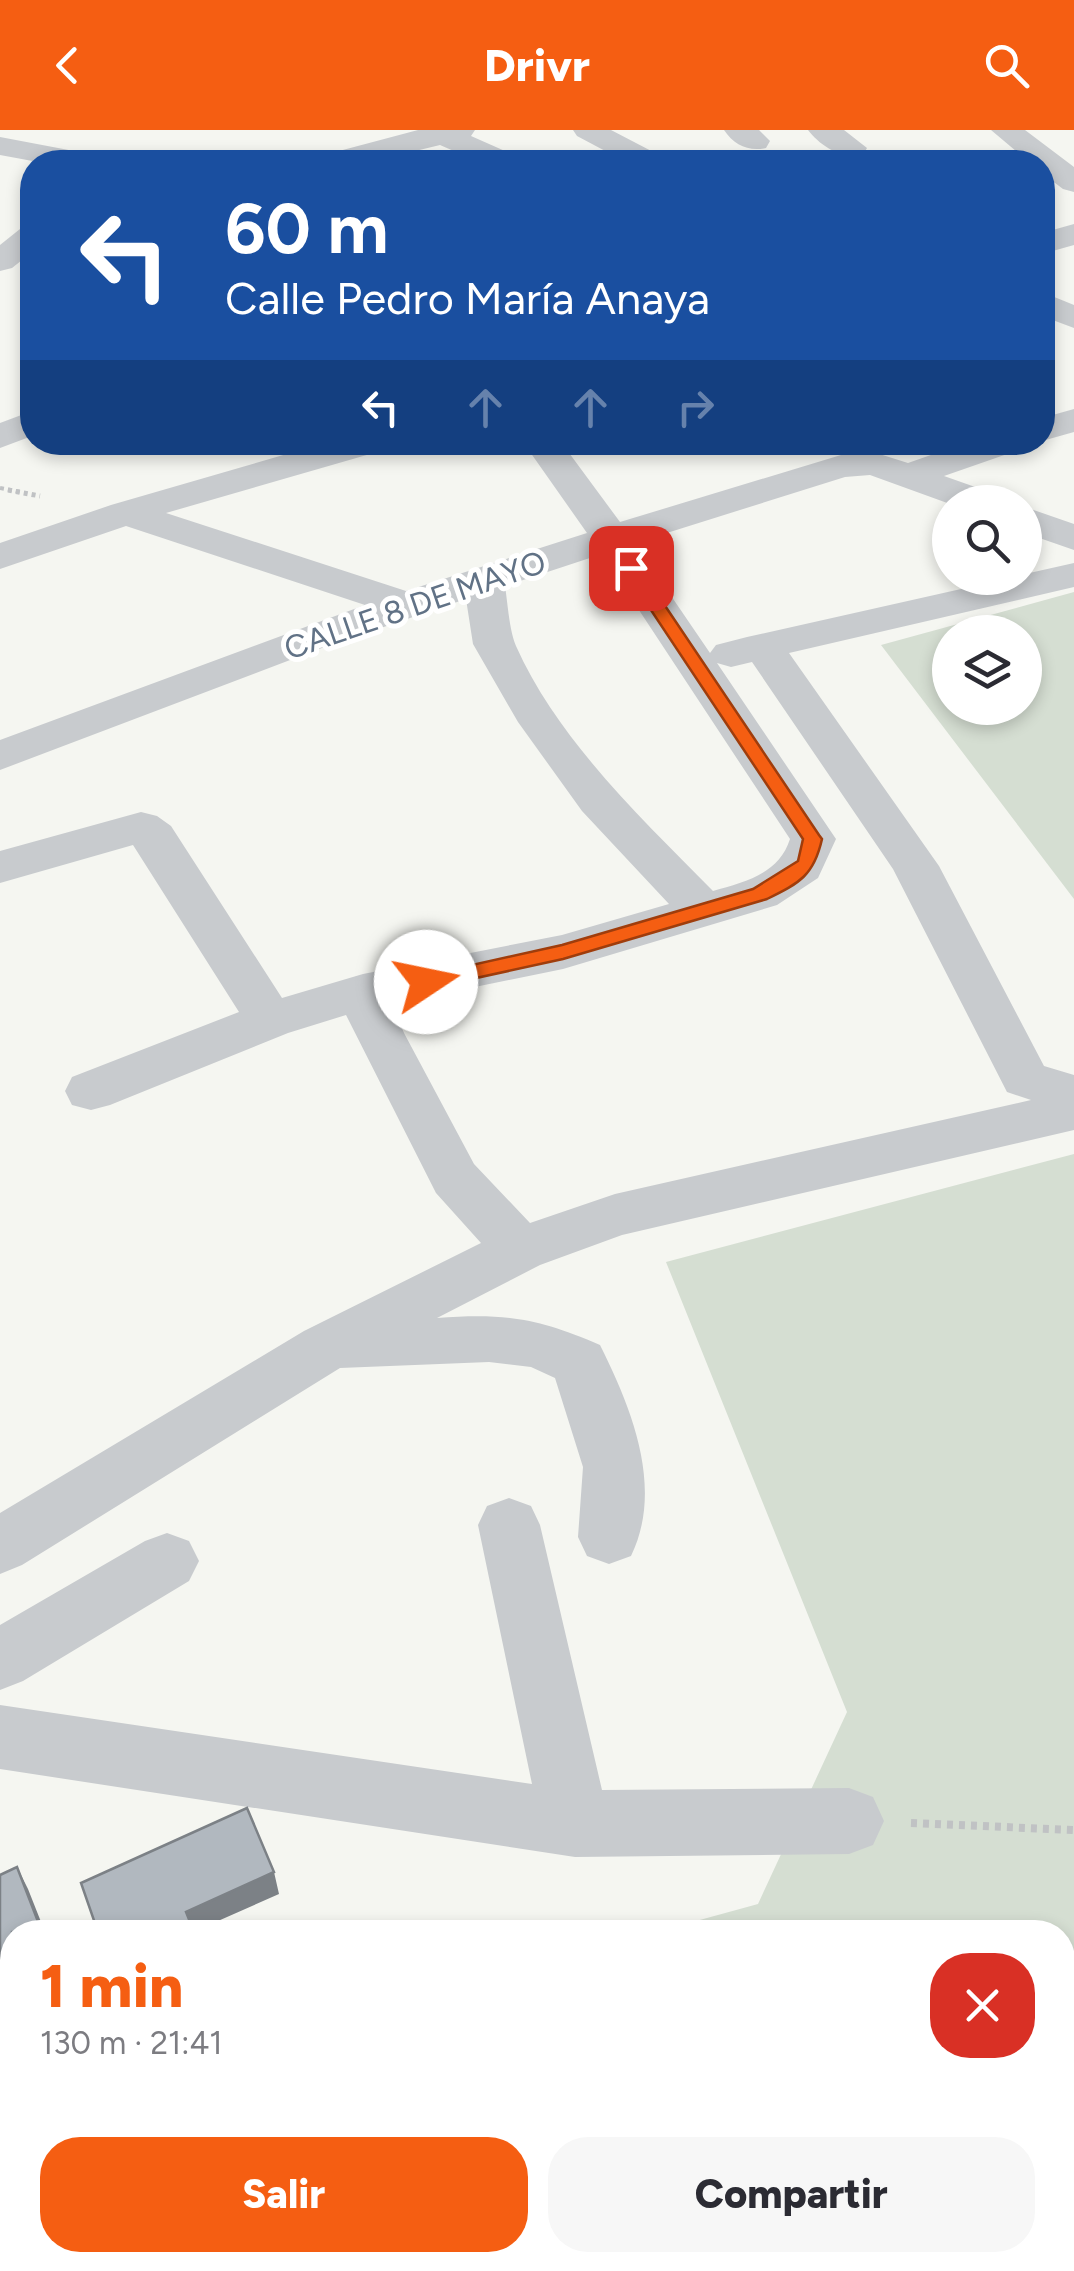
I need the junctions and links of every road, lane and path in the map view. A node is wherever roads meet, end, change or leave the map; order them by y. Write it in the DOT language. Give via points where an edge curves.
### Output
graph roads {
  1 [pos="588,130"];
  2 [pos="823,130"];
  3 [pos="1006,130"];
  4 [pos="445,131"];
  5 [pos="852,148"];
  6 [pos="378,150"];
  7 [pos="481,150"];
  8 [pos="626,150"];
  9 [pos="1032,150"];
  10 [pos="20,245"];
  11 [pos="0,261"];
  12 [pos="326,455"];
  13 [pos="551,455"];
  14 [pos="968,455"];
  15 [pos="909,475"];
  16 [pos="936,485"];
  17 [pos="125,513"];
  18 [pos="1042,526"];
  19 [pos="610,536"];
  20 [pos="1074,538"];
  21 [pos="0,557"];
  22 [pos="1074,575"];
  23 [pos="484,582"];
  24 [pos="406,605"];
  25 [pos="762,646"];
  26 [pos="694,664"];
  27 [pos="0,756"];
  28 [pos="0,867"];
  29 [pos="702,909"];
  30 [pos="363,992"];
  31 [pos="270,1020"];
  32 [pos="92,1091"];
  33 [pos="1074,1094"];
  34 [pos="1074,1110"];
  35 [pos="520,1249"];
  36 [pos="324,1348"];
  37 [pos="509,1526"];
  38 [pos="609,1537"];
  39 [pos="0,1546"];
  40 [pos="167,1561"];
  41 [pos="0,1660"];
  42 [pos="0,1737"];
  43 [pos="850,1821"];
  44 [pos="574,1824"];
  45 [pos="1074,1830"];
  1 -- 8 [label="street"];
  2 -- 5 [label="street"];
  3 -- 9 [label="street"];
  4 -- 6 [label="street"];
  4 -- 7 [label="street"];
  10 -- 11 [label="street"];
  12 -- 17 [label="street"];
  13 -- 19 [label="street"];
  14 -- 15 [label="street"];
  15 -- 16 [label="street, CALLE 8 DE MAYO"];
  15 -- 19 [label="street, CALLE 8 DE MAYO" via="873,463 841,466"];
  17 -- 21 [label="street"];
  17 -- 24 [label="street"];
  18 -- 20 [label="street"];
  19 -- 23 [label="street, CALLE 8 DE MAYO"];
  19 -- 26 [label="street"];
  22 -- 25 [label="street"];
  23 -- 24 [label="street, CALLE 8 DE MAYO"];
  23 -- 29 [label="street" via="494,644 540,722 598,801"];
  24 -- 27 [label="street, CALLE 8 DE MAYO"];
  25 -- 26 [label="street"];
  25 -- 33 [label="street" via="915,866 1025,1080"];
  26 -- 29 [label="street" via="812,839 807,864 784,882"];
  28 -- 31 [label="street" via="141,827 154,836"];
  29 -- 30 [label="street" via="563,952"];
  30 -- 31 [label="street"];
  30 -- 35 [label="street" via="455,1178"];
  31 -- 32 [label="street"];
  34 -- 35 [label="street" via="615,1215"];
  35 -- 36 [label="street"];
  36 -- 38 [label="street" via="489,1338 538,1344 579,1362 615,1461"];
  36 -- 39 [label="street"];
  37 -- 44 [label="street"];
  40 -- 41 [label="street"];
  42 -- 44 [label="street"];
  43 -- 44 [label="street"];
  43 -- 45 [label="path"];
}
